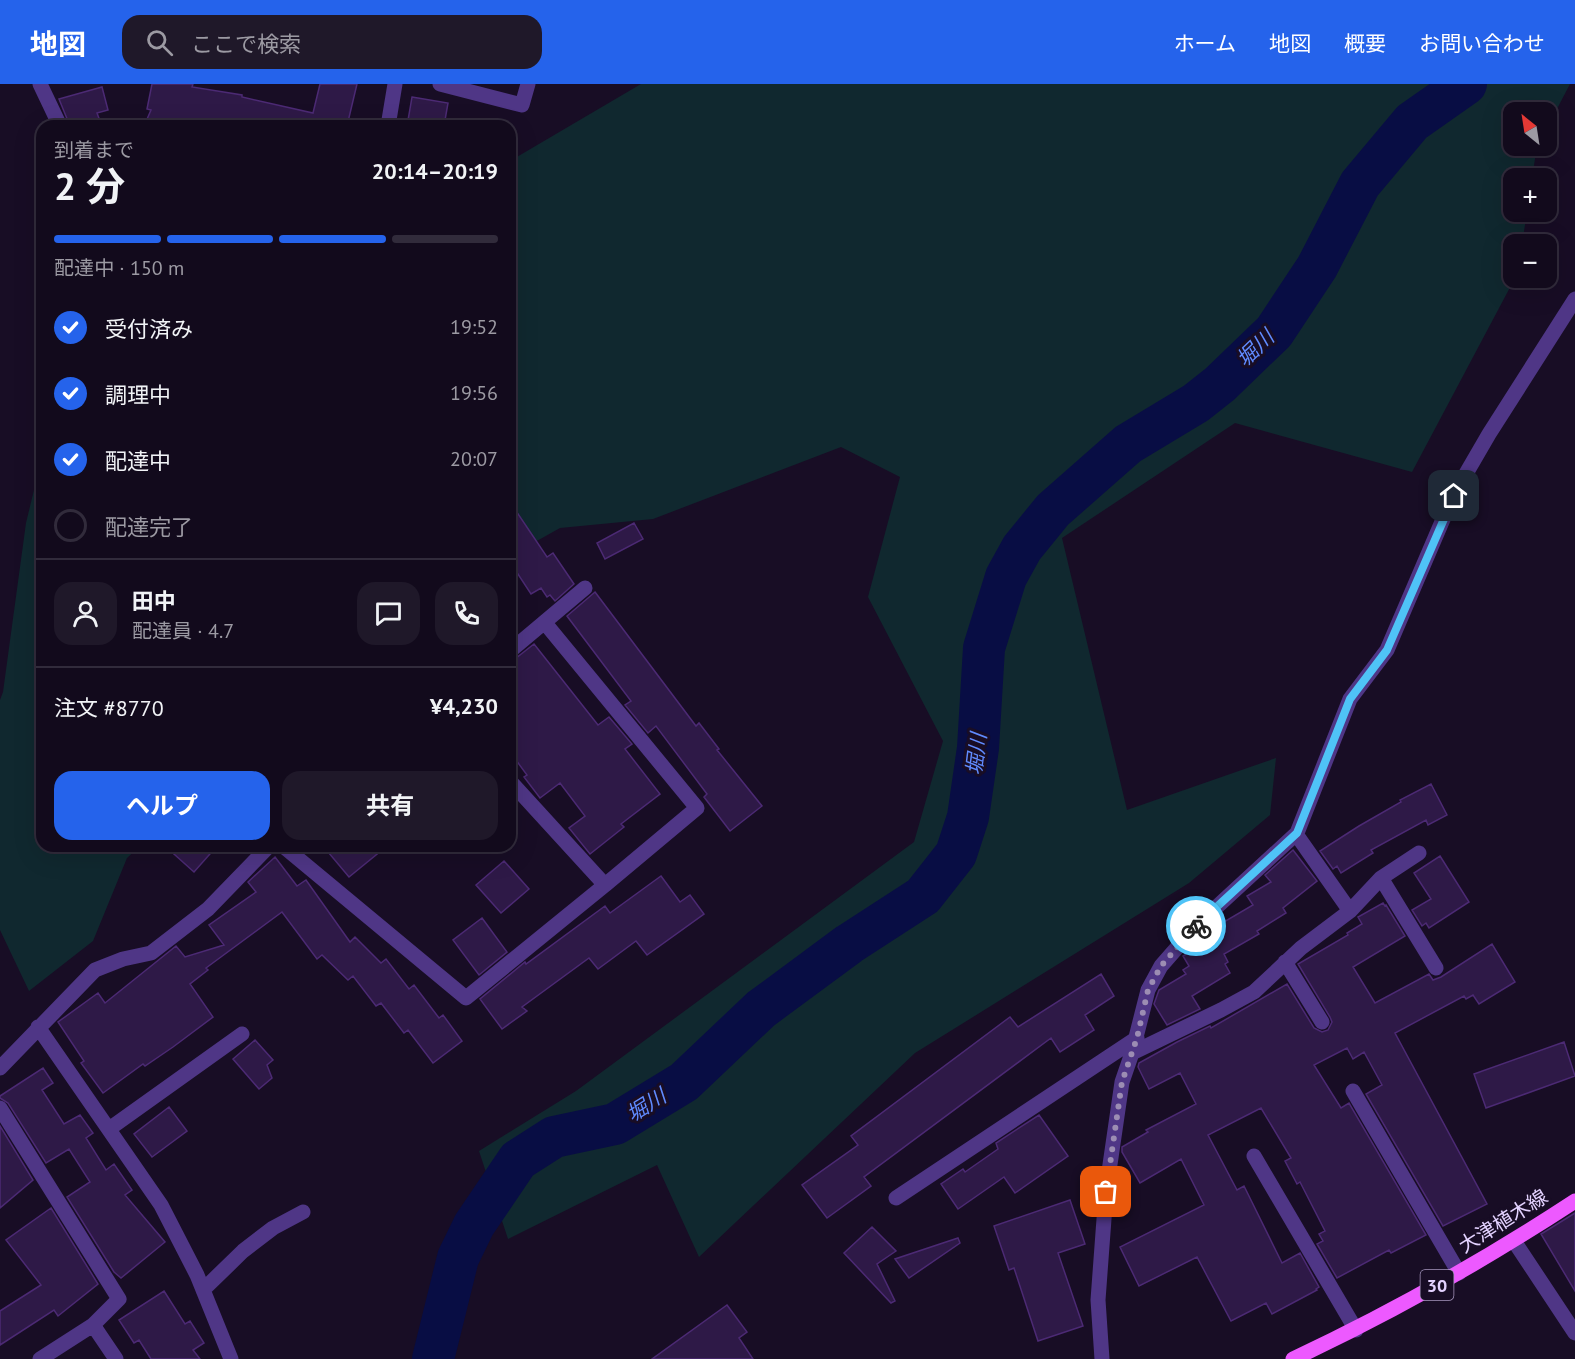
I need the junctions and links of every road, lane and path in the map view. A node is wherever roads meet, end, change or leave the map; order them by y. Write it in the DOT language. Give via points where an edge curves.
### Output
graph roads {
  1 [pos="40,84"];
  2 [pos="395,84"];
  3 [pos="440,84"];
  4 [pos="528,84"];
  5 [pos="57,120"];
  6 [pos="389,120"];
  7 [pos="1575,299"];
  8 [pos="585,588"];
  9 [pos="545,623"];
  10 [pos="516,646"];
  11 [pos="516,788"];
  12 [pos="1296,834"];
  13 [pos="263,852"];
  14 [pos="290,852"];
  15 [pos="1419,853"];
  16 [pos="1381,878"];
  17 [pos="605,885"];
  18 [pos="1350,911"];
  19 [pos="1285,962"];
  20 [pos="1436,968"];
  21 [pos="1322,1022"];
  22 [pos="38,1027"];
  23 [pos="242,1034"];
  24 [pos="1137,1038"];
  25 [pos="1132,1053"];
  26 [pos="0,1068"];
  27 [pos="1353,1092"];
  28 [pos="0,1108"];
  29 [pos="109,1130"];
  30 [pos="1254,1156"];
  31 [pos="896,1198"];
  32 [pos="1575,1201"];
  33 [pos="303,1212"];
  34 [pos="1514,1241"];
  35 [pos="1459,1273"];
  36 [pos="203,1290"];
  37 [pos="93,1325"];
  38 [pos="1356,1330"];
  39 [pos="1575,1333"];
  40 [pos="40,1359"];
  41 [pos="116,1359"];
  42 [pos="231,1359"];
  43 [pos="1102,1359"];
  44 [pos="1293,1359"];
  1 -- 5 [label="street"];
  2 -- 6 [label="street"];
  3 -- 4 [label="street" via="522,105"];
  7 -- 12 [label="street" via="1454,496 1387,650 1350,699"];
  8 -- 9 [label="street"];
  9 -- 10 [label="street"];
  9 -- 17 [label="street" via="697,808"];
  11 -- 17 [label="street"];
  12 -- 18 [label="street"];
  12 -- 24 [label="street" via="1196,926 1161,966 1148,990"];
  13 -- 22 [label="street" via="208,909 152,953 95,970"];
  14 -- 17 [label="street" via="466,998"];
  15 -- 16 [label="street"];
  16 -- 18 [label="street"];
  16 -- 20 [label="street"];
  18 -- 19 [label="street"];
  19 -- 21 [label="street"];
  19 -- 25 [label="street" via="1254,992"];
  22 -- 26 [label="street"];
  22 -- 29 [label="street"];
  23 -- 29 [label="street"];
  24 -- 25 [label="street"];
  24 -- 31 [label="street"];
  25 -- 43 [label="street" via="1122,1082 1106,1192 1098,1300"];
  27 -- 35 [label="street"];
  28 -- 37 [label="street" via="119,1299"];
  29 -- 36 [label="street" via="161,1205"];
  30 -- 38 [label="street"];
  32 -- 34 [label="main road, 大津植木線 / 30"];
  33 -- 36 [label="street" via="243,1251"];
  34 -- 35 [label="main road, 大津植木線 / 30"];
  34 -- 39 [label="street"];
  35 -- 38 [label="main road, 大津植木線 / 30"];
  36 -- 42 [label="street"];
  37 -- 40 [label="street"];
  37 -- 41 [label="street"];
  38 -- 44 [label="main road, 大津植木線 / 30"];
}
